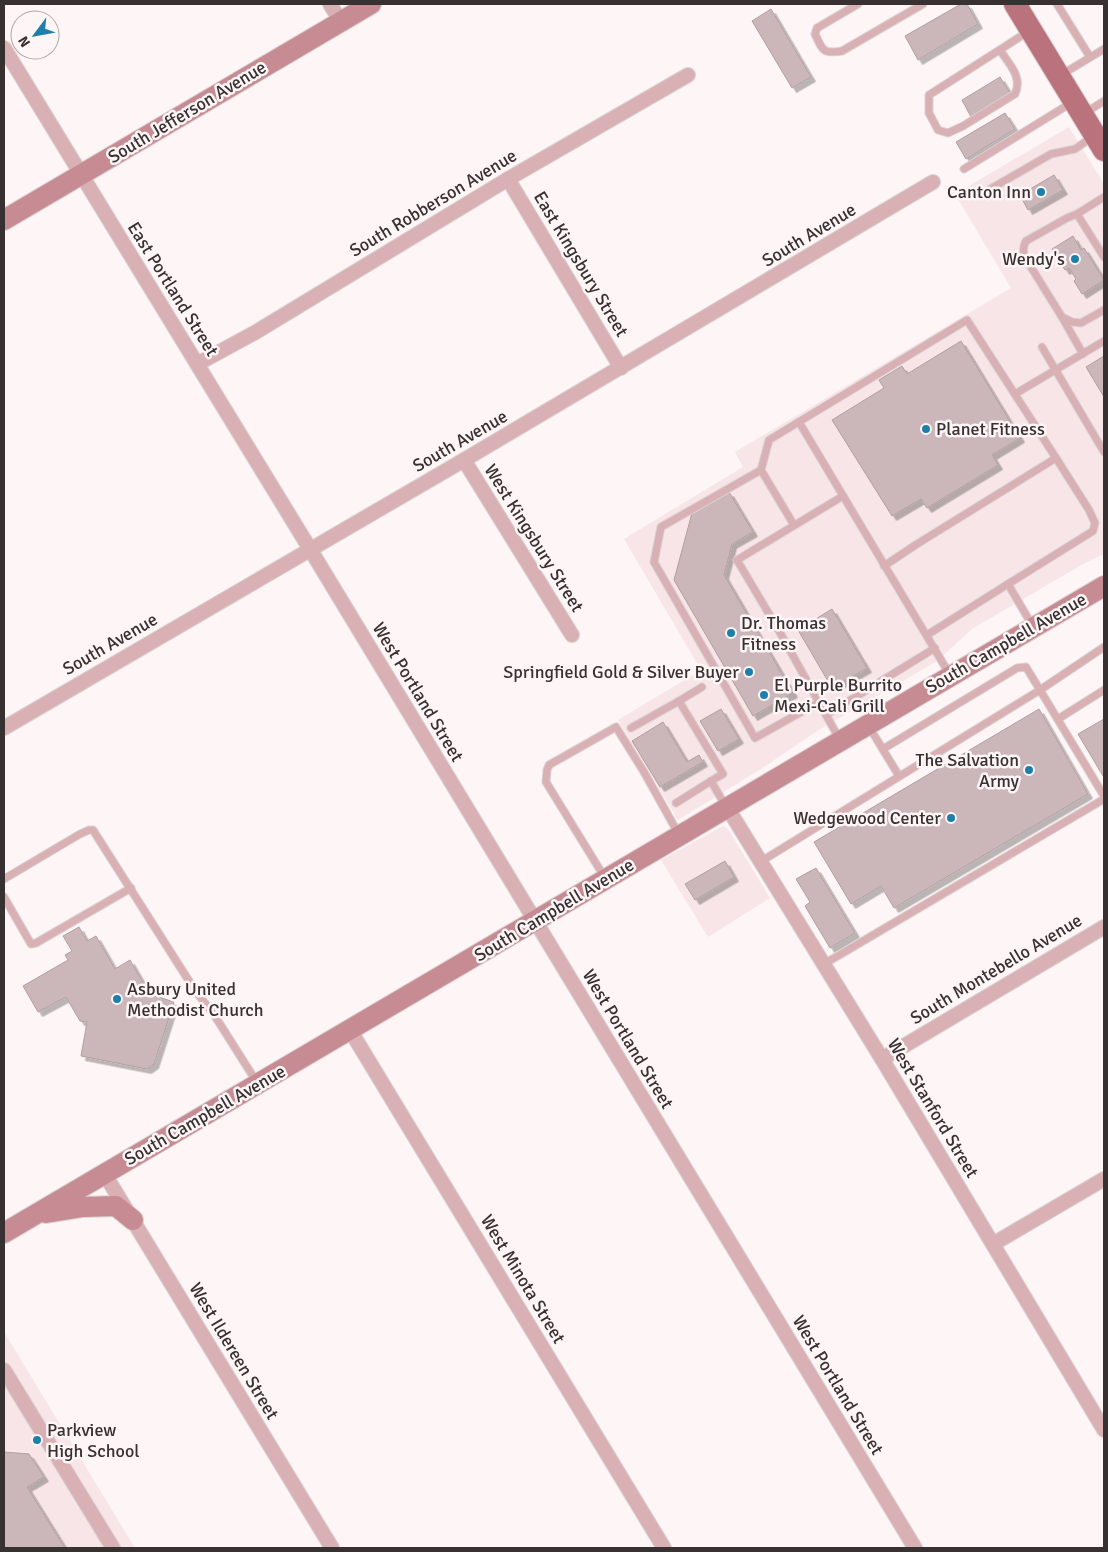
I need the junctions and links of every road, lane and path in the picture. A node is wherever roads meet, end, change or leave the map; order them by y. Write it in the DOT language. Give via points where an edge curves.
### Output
graph roads {
  1 [pos="330,4"];
  2 [pos="371,4"];
  3 [pos="858,4"];
  4 [pos="923,4"];
  5 [pos="1015,4"];
  6 [pos="1057,4"];
  7 [pos="341,22"];
  8 [pos="1030,30"];
  9 [pos="4,48"];
  10 [pos="1104,49"];
  11 [pos="1000,50"];
  12 [pos="1090,57"];
  13 [pos="688,74"];
  14 [pos="1058,76"];
  15 [pos="1104,101"];
  16 [pos="1077,108"];
  17 [pos="1099,142"];
  18 [pos="964,170"];
  19 [pos="81,175"];
  20 [pos="508,179"];
  21 [pos="933,182"];
  22 [pos="980,195"];
  23 [pos="1104,197"];
  24 [pos="1077,214"];
  25 [pos="4,220"];
  26 [pos="1104,257"];
  27 [pos="1104,310"];
  28 [pos="1062,317"];
  29 [pos="1104,341"];
  30 [pos="1042,347"];
  31 [pos="1082,354"];
  32 [pos="197,364"];
  33 [pos="621,368"];
  34 [pos="1056,370"];
  35 [pos="1015,394"];
  36 [pos="799,422"];
  37 [pos="1104,452"];
  38 [pos="1056,458"];
  39 [pos="464,460"];
  40 [pos="761,470"];
  41 [pos="842,496"];
  42 [pos="794,525"];
  43 [pos="310,549"];
  44 [pos="884,566"];
  45 [pos="1008,584"];
  46 [pos="1104,586"];
  47 [pos="1034,627"];
  48 [pos="928,635"];
  49 [pos="572,636"];
  50 [pos="1104,647"];
  51 [pos="935,648"];
  52 [pos="951,676"];
  53 [pos="702,687"];
  54 [pos="1040,690"];
  55 [pos="1104,690"];
  56 [pos="679,701"];
  57 [pos="819,702"];
  58 [pos="826,715"];
  59 [pos="1058,719"];
  60 [pos="867,724"];
  61 [pos="4,728"];
  62 [pos="631,728"];
  63 [pos="840,740"];
  64 [pos="883,749"];
  65 [pos="899,776"];
  66 [pos="711,781"];
  67 [pos="1104,797"];
  68 [pos="676,803"];
  69 [pos="727,807"];
  70 [pos="680,835"];
  71 [pos="760,862"];
  72 [pos="4,879"];
  73 [pos="606,879"];
  74 [pos="131,888"];
  75 [pos="4,897"];
  76 [pos="535,921"];
  77 [pos="1104,927"];
  78 [pos="824,964"];
  79 [pos="350,1030"];
  80 [pos="882,1059"];
  81 [pos="258,1084"];
  82 [pos="104,1174"];
  83 [pos="1104,1179"];
  84 [pos="34,1215"];
  85 [pos="133,1220"];
  86 [pos="4,1233"];
  87 [pos="993,1244"];
  88 [pos="4,1370"];
  89 [pos="1104,1430"];
  90 [pos="113,1548"];
  91 [pos="332,1548"];
  92 [pos="664,1548"];
  93 [pos="915,1548"];
  1 -- 7 [label="street"];
  2 -- 7 [label="main road, South Jefferson Avenue"];
  3 -- 4 [label="lane" via="817,28 816,34 823,50 829,53 842,51"];
  5 -- 8 [label="main road"];
  6 -- 12 [label="lane"];
  7 -- 19 [label="main road, South Jefferson Avenue"];
  8 -- 11 [label="lane"];
  8 -- 14 [label="main road"];
  9 -- 19 [label="street, East Portland Street"];
  10 -- 12 [label="lane"];
  11 -- 11 [label="lane" via="1015,72 1019,87 1015,94 963,126 948,133 938,130 929,113 929,95"];
  12 -- 14 [label="lane"];
  13 -- 20 [label="street, South Robberson Avenue"];
  14 -- 16 [label="main road"];
  15 -- 16 [label="lane"];
  16 -- 17 [label="main road"];
  16 -- 18 [label="lane"];
  17 -- 22 [label="lane" via="1051,154"];
  19 -- 25 [label="main road, South Jefferson Avenue"];
  19 -- 32 [label="street, East Portland Street"];
  20 -- 32 [label="street, South Robberson Avenue" via="256,332"];
  20 -- 33 [label="street, East Kingsbury Street"];
  21 -- 33 [label="street, South Avenue"];
  23 -- 24 [label="lane"];
  24 -- 26 [label="lane"];
  24 -- 28 [label="lane" via="1026,241 1023,247 1029,264"];
  27 -- 28 [label="lane" via="1081,323"];
  28 -- 31 [label="lane"];
  29 -- 31 [label="lane"];
  30 -- 34 [label="lane"];
  31 -- 34 [label="lane"];
  32 -- 43 [label="street, East Portland Street"];
  33 -- 39 [label="street, South Avenue"];
  34 -- 35 [label="lane"];
  34 -- 37 [label="lane"];
  35 -- 36 [label="lane" via="967,320"];
  35 -- 38 [label="lane"];
  36 -- 40 [label="lane" via="769,440"];
  36 -- 41 [label="lane"];
  38 -- 44 [label="lane"];
  38 -- 45 [label="lane" via="1089,510 1095,523 1093,531"];
  39 -- 43 [label="street, South Avenue"];
  39 -- 49 [label="street, West Kingsbury Street"];
  40 -- 42 [label="lane"];
  40 -- 57 [label="lane" via="662,527 654,562 755,738"];
  41 -- 42 [label="lane"];
  41 -- 44 [label="lane"];
  42 -- 57 [label="lane" via="737,560"];
  43 -- 61 [label="street, South Avenue"];
  43 -- 76 [label="street, West Portland Street"];
  44 -- 48 [label="lane"];
  45 -- 47 [label="lane"];
  45 -- 48 [label="lane"];
  46 -- 47 [label="main road, South Campbell Avenue"];
  47 -- 52 [label="main road, South Campbell Avenue"];
  48 -- 51 [label="lane"];
  50 -- 54 [label="lane"];
  51 -- 52 [label="lane"];
  51 -- 58 [label="lane"];
  52 -- 60 [label="main road, South Campbell Avenue"];
  53 -- 56 [label="lane"];
  54 -- 59 [label="lane"];
  54 -- 64 [label="lane" via="1026,667 1017,668"];
  54 -- 65 [label="lane"];
  55 -- 59 [label="lane"];
  56 -- 62 [label="lane"];
  56 -- 66 [label="lane" via="723,774"];
  57 -- 58 [label="lane"];
  58 -- 63 [label="lane"];
  59 -- 67 [label="lane"];
  60 -- 63 [label="main road, South Campbell Avenue"];
  60 -- 64 [label="lane"];
  63 -- 69 [label="main road, South Campbell Avenue"];
  64 -- 65 [label="lane"];
  65 -- 71 [label="lane"];
  66 -- 68 [label="lane"];
  66 -- 69 [label="lane"];
  67 -- 78 [label="lane"];
  69 -- 70 [label="main road, South Campbell Avenue"];
  69 -- 71 [label="street, West Stanford Street"];
  70 -- 73 [label="main road, South Campbell Avenue"];
  70 -- 73 [label="lane" via="616,727 549,765 546,782"];
  71 -- 78 [label="street, West Stanford Street"];
  72 -- 74 [label="lane" via="93,830"];
  73 -- 76 [label="main road, South Campbell Avenue"];
  74 -- 75 [label="lane" via="31,944"];
  74 -- 81 [label="lane"];
  76 -- 79 [label="main road, South Campbell Avenue"];
  76 -- 93 [label="street, West Portland Street"];
  77 -- 80 [label="street, South Montebello Avenue"];
  78 -- 80 [label="street, West Stanford Street"];
  79 -- 81 [label="main road, South Campbell Avenue"];
  79 -- 92 [label="street, West Minota Street"];
  80 -- 87 [label="street, West Stanford Street"];
  81 -- 82 [label="main road, South Campbell Avenue"];
  82 -- 84 [label="main road, South Campbell Avenue"];
  82 -- 85 [label="street, West Ildereen Street"];
  83 -- 87 [label="street"];
  84 -- 85 [label="main road" via="83,1207 116,1206"];
  84 -- 86 [label="main road, South Campbell Avenue"];
  85 -- 91 [label="street, West Ildereen Street"];
  87 -- 89 [label="street, West Stanford Street"];
  88 -- 90 [label="street"];
}
